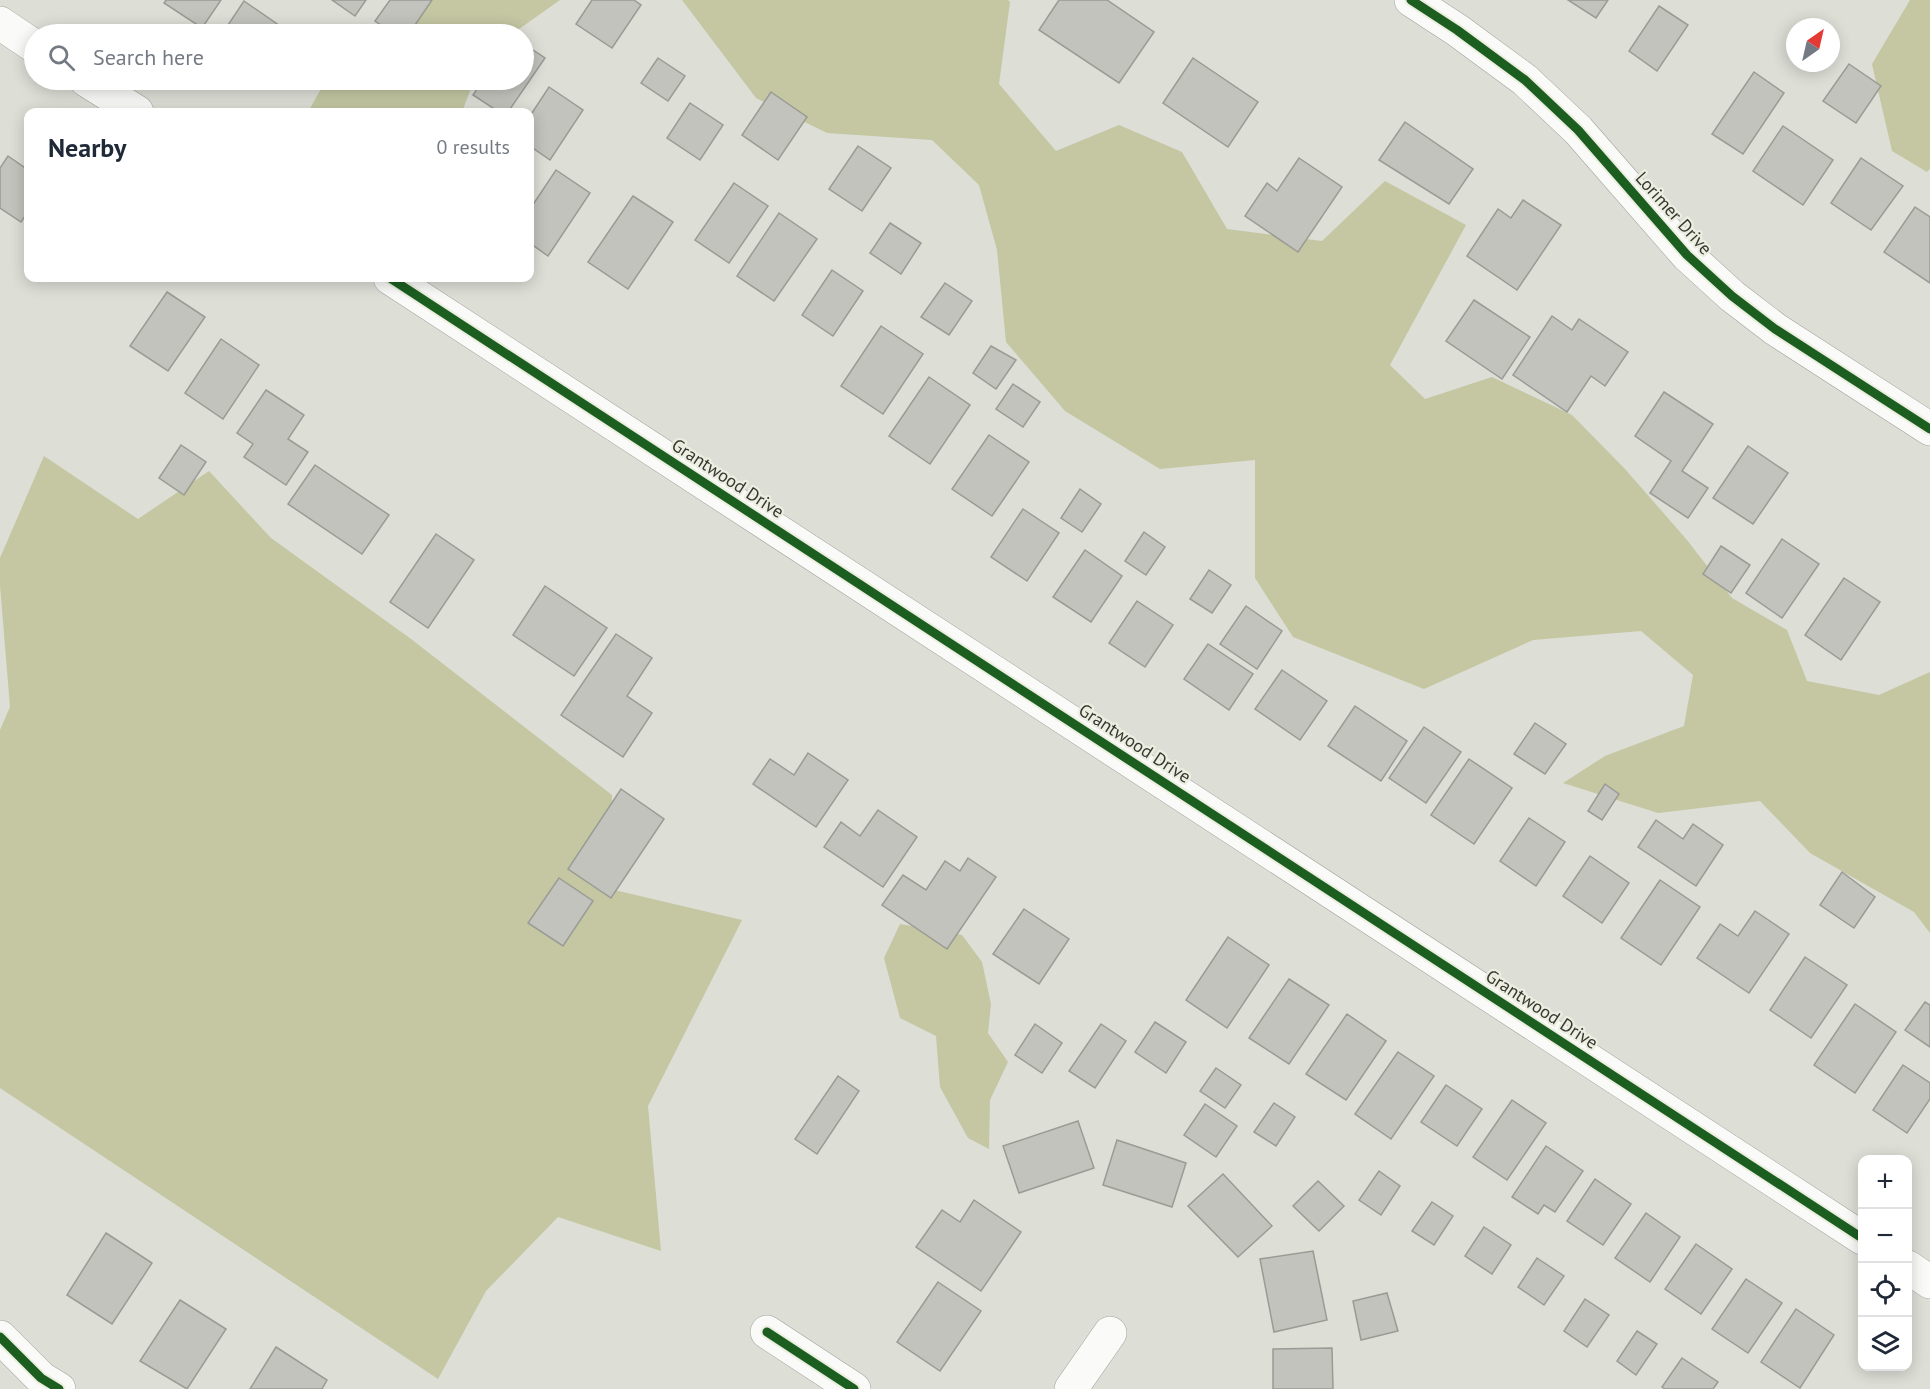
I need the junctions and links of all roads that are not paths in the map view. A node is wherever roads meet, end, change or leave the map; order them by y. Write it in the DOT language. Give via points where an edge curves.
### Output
graph roads {
  1 [pos="1411,0"];
  2 [pos="0,23"];
  3 [pos="24,39"];
  4 [pos="102,90"];
  5 [pos="131,108"];
  6 [pos="396,282"];
  7 [pos="1930,429"];
  8 [pos="1858,1235"];
  9 [pos="1912,1270"];
  10 [pos="1930,1282"];
  11 [pos="767,1332"];
  12 [pos="1110,1333"];
  13 [pos="0,1337"];
  14 [pos="59,1389"];
  15 [pos="854,1389"];
  16 [pos="1071,1389"];
  1 -- 7 [label="street, Lorimer Drive" via="1526,80 1578,130 1687,255 1732,296 1775,329"];
  2 -- 3 [label="street"];
  4 -- 5 [label="street"];
  6 -- 8 [label="street, Grantwood Drive"];
  9 -- 10 [label="street"];
  11 -- 15 [label="street"];
  12 -- 16 [label="street"];
  13 -- 14 [label="street" via="41,1378"];
}
